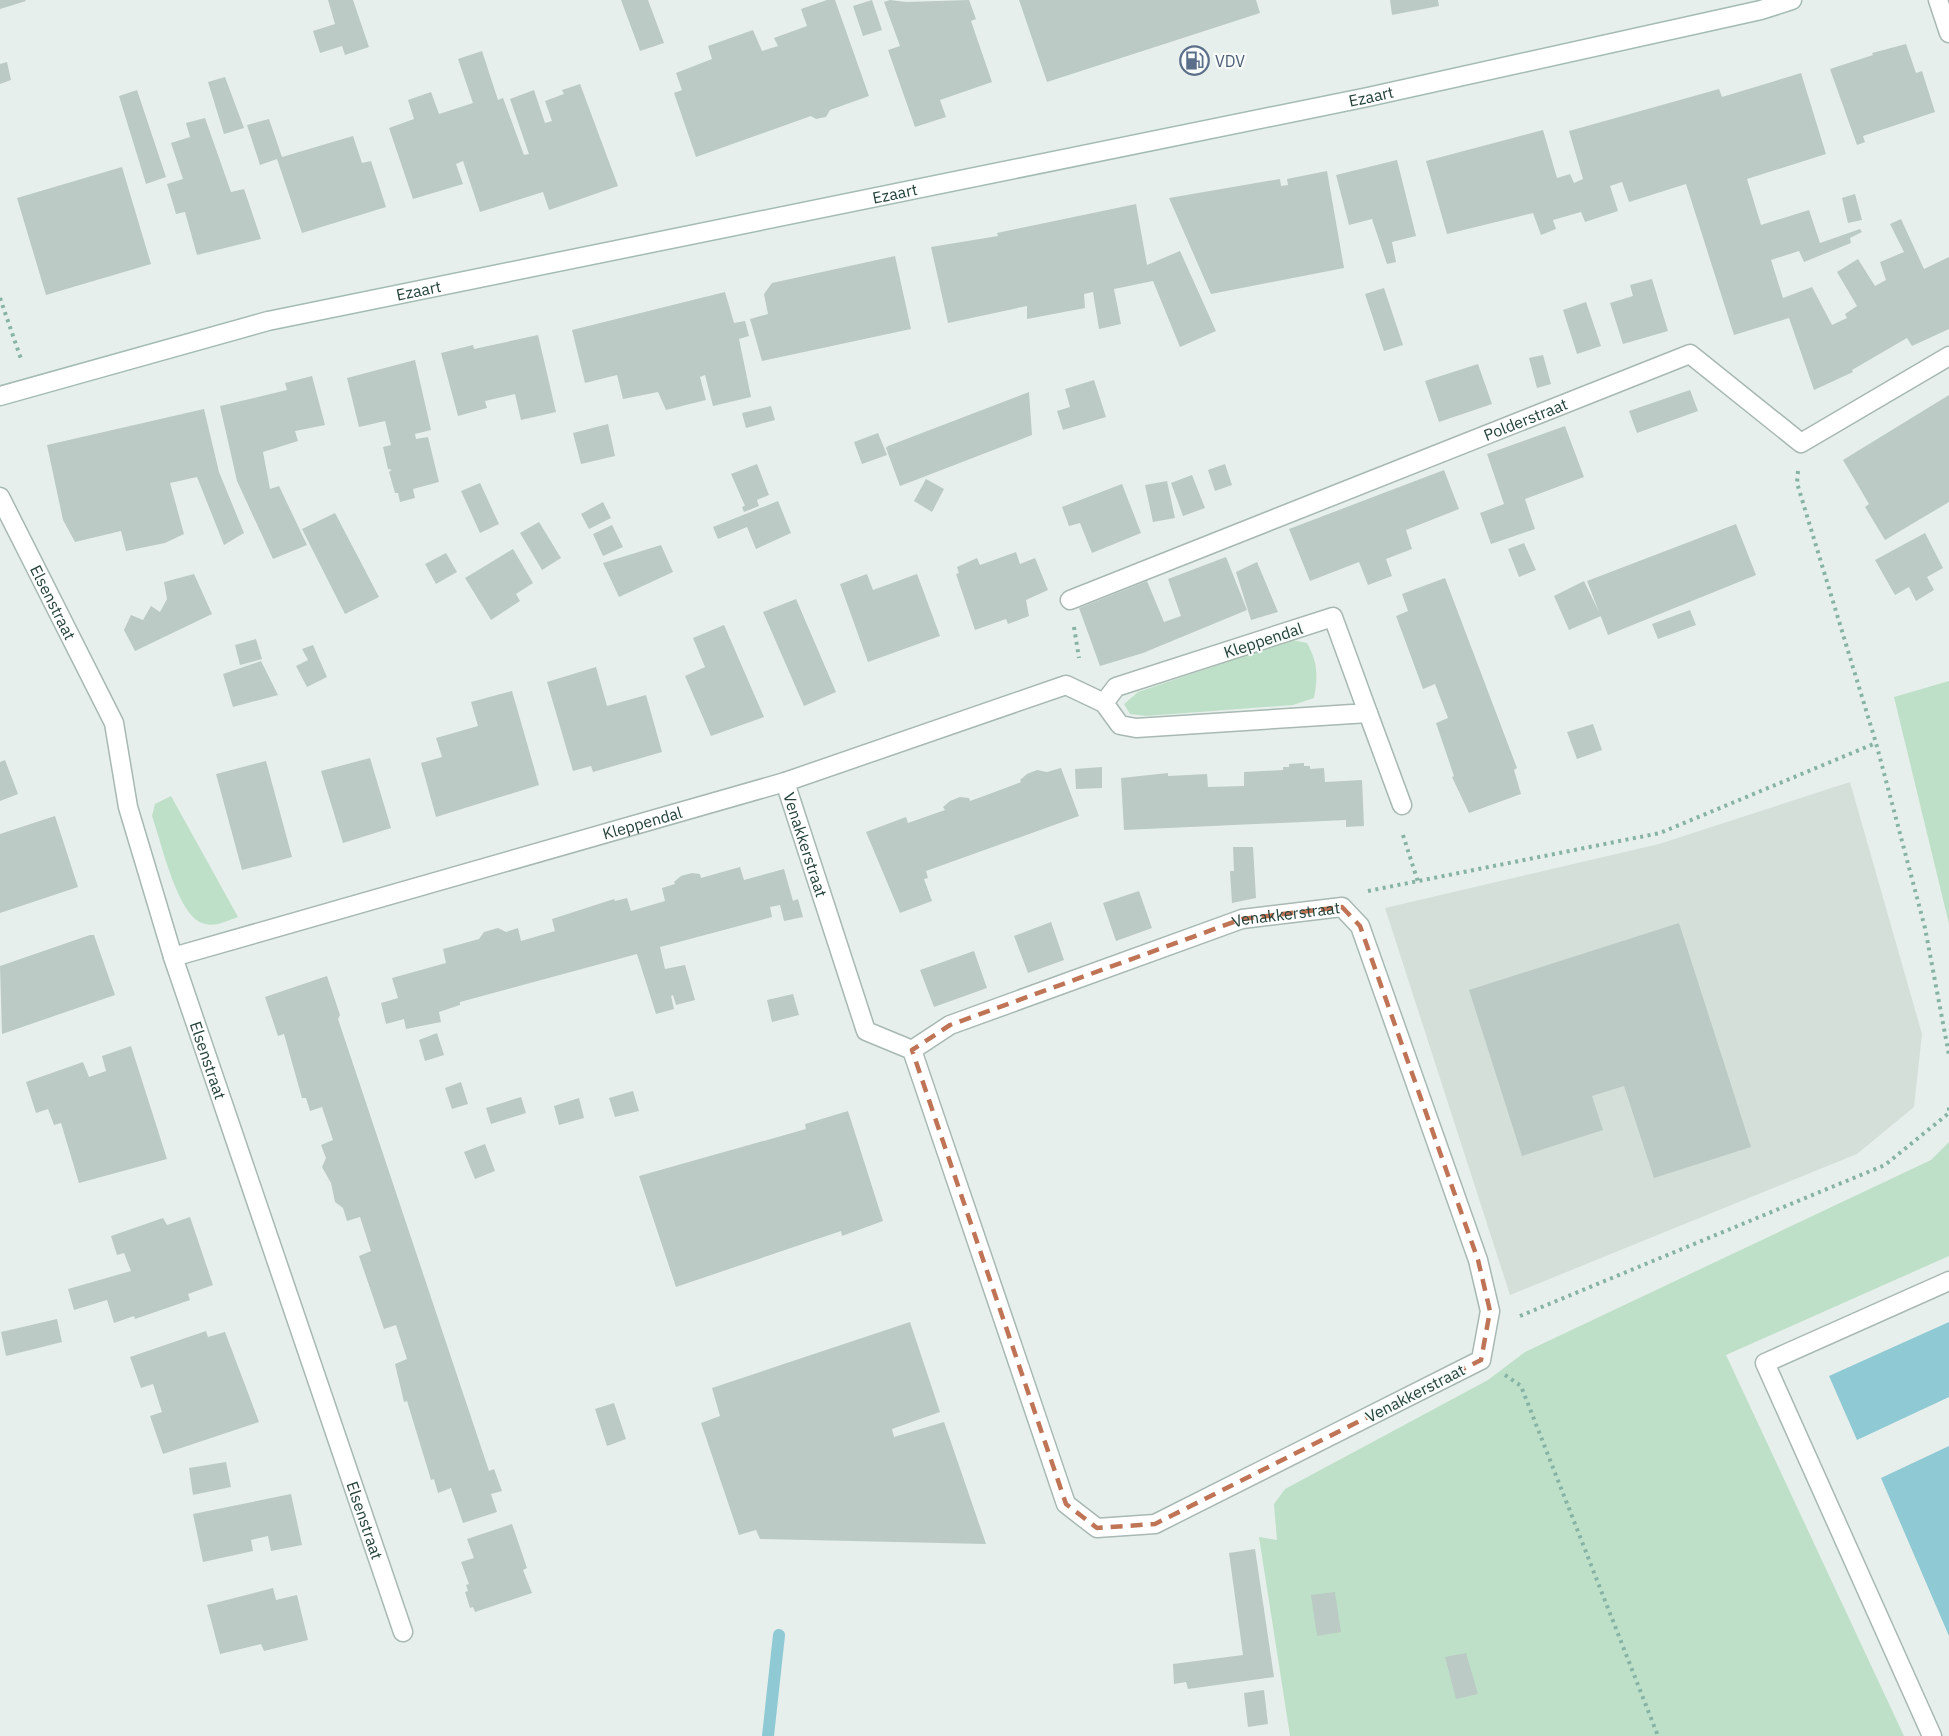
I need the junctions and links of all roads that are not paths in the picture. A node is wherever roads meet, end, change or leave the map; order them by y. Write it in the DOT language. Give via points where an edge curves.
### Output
graph roads {
  1 [pos="1792,0"];
  2 [pos="1938,0"];
  3 [pos="1949,33"];
  4 [pos="1949,356"];
  5 [pos="0,396"];
  6 [pos="0,497"];
  7 [pos="1070,600"];
  8 [pos="1104,703"];
  9 [pos="1368,713"];
  10 [pos="785,782"];
  11 [pos="1402,805"];
  12 [pos="173,957"];
  13 [pos="912,1050"];
  14 [pos="1949,1281"];
  15 [pos="402,1632"];
  16 [pos="1932,1736"];
  1 -- 5 [label="street, Ezaart" via="1368,97 268,321"];
  2 -- 3 [label="street"];
  4 -- 7 [label="street, Polderstraat" via="1801,442 1690,354"];
  6 -- 12 [label="street, Elsenstraat" via="114,723 128,807"];
  8 -- 9 [label="street, Kleppendal" via="1120,725 1136,728"];
  8 -- 9 [label="street, Kleppendal" via="1116,687 1333,617"];
  8 -- 10 [label="street, Kleppendal" via="1066,685"];
  9 -- 11 [label="street, Kleppendal"];
  10 -- 12 [label="street, Kleppendal"];
  10 -- 13 [label="street, Venakkerstraat" via="866,1031"];
  12 -- 15 [label="street, Elsenstraat"];
  13 -- 13 [label="street, Venakkerstraat" via="1066,1504 1097,1528 1155,1524 1481,1360 1490,1311 1478,1260 1360,926 1342,907 1242,919 950,1025"];
  14 -- 16 [label="street" via="1765,1363"];
}
